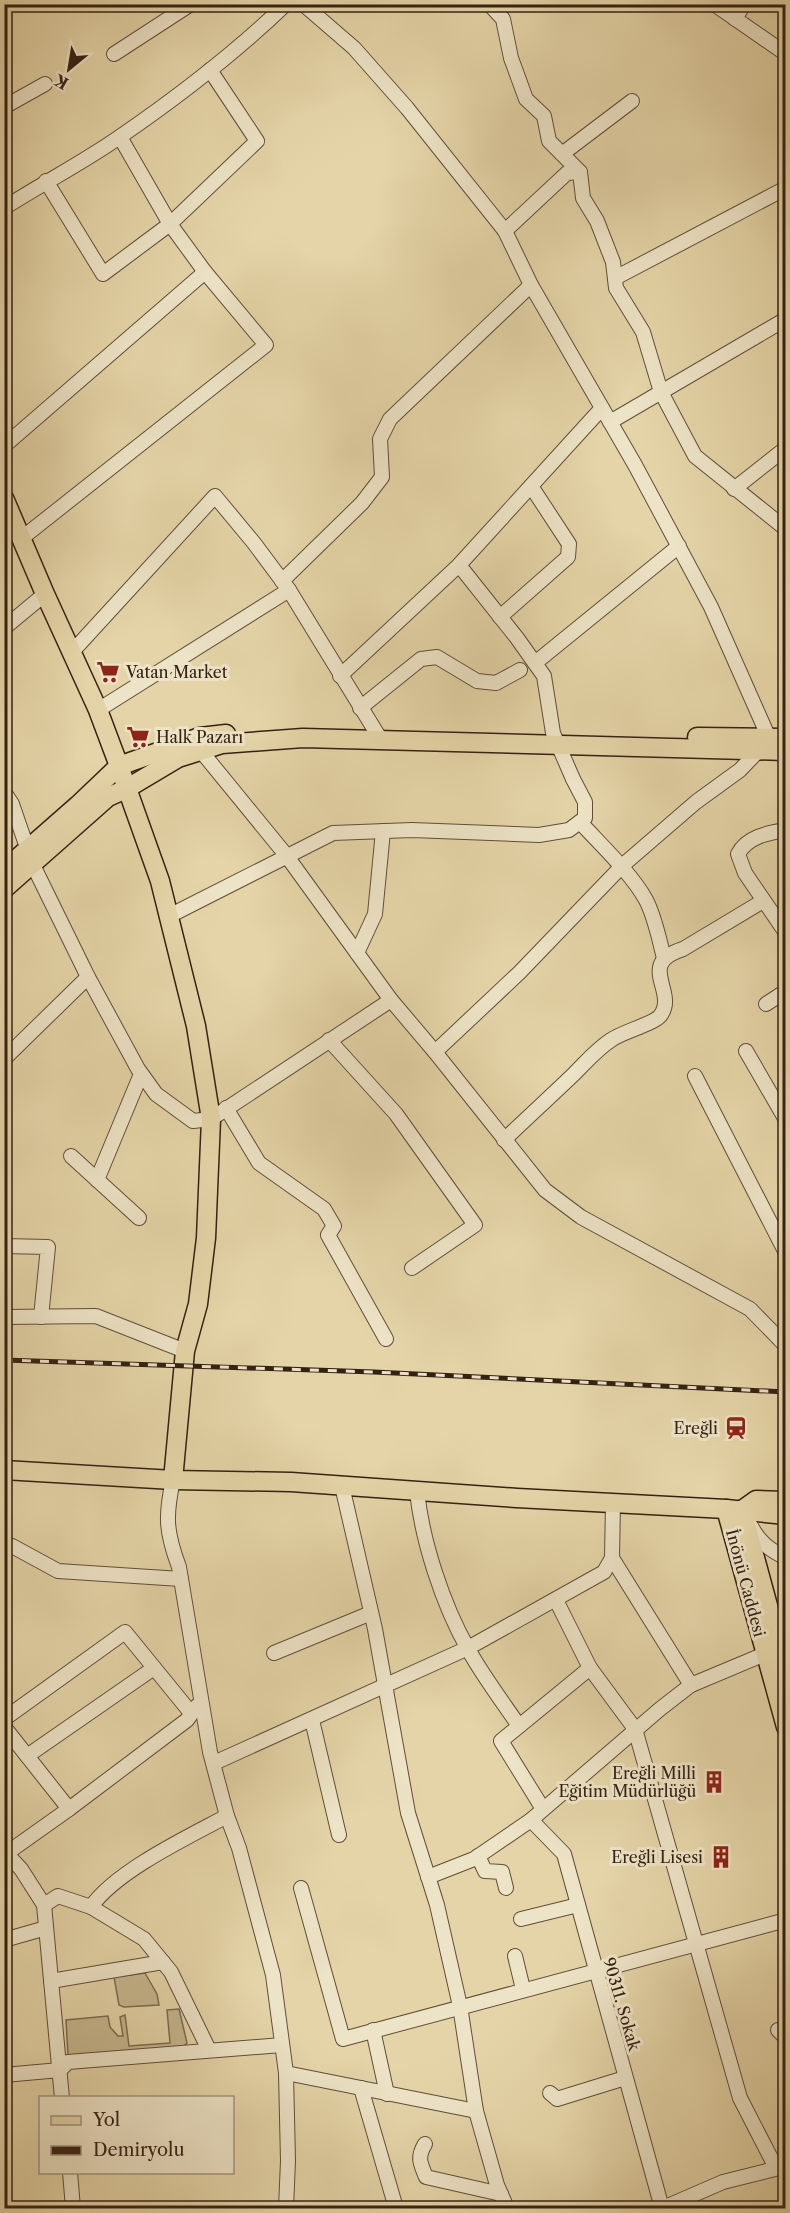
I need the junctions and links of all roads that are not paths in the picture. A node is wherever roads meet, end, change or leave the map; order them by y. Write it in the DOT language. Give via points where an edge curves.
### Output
graph roads {
  1 [pos="191,4"];
  2 [pos="286,4"];
  3 [pos="303,4"];
  4 [pos="489,4"];
  5 [pos="714,4"];
  6 [pos="744,4"];
  7 [pos="735,19"];
  8 [pos="114,54"];
  9 [pos="786,54"];
  10 [pos="210,70"];
  11 [pos="45,84"];
  12 [pos="632,101"];
  13 [pos="4,107"];
  14 [pos="120,137"];
  15 [pos="562,154"];
  16 [pos="580,171"];
  17 [pos="46,181"];
  18 [pos="786,188"];
  19 [pos="4,208"];
  20 [pos="170,224"];
  21 [pos="506,231"];
  22 [pos="205,272"];
  23 [pos="615,278"];
  24 [pos="531,285"];
  25 [pos="786,319"];
  26 [pos="661,392"];
  27 [pos="602,408"];
  28 [pos="610,422"];
  29 [pos="4,446"];
  30 [pos="786,447"];
  31 [pos="531,486"];
  32 [pos="734,489"];
  33 [pos="6,504"];
  34 [pos="786,529"];
  35 [pos="22,538"];
  36 [pos="679,546"];
  37 [pos="459,565"];
  38 [pos="285,586"];
  39 [pos="45,594"];
  40 [pos="500,617"];
  41 [pos="4,628"];
  42 [pos="72,652"];
  43 [pos="535,663"];
  44 [pos="520,670"];
  45 [pos="340,676"];
  46 [pos="360,708"];
  47 [pos="98,710"];
  48 [pos="376,734"];
  49 [pos="556,739"];
  50 [pos="777,748"];
  51 [pos="201,751"];
  52 [pos="119,766"];
  53 [pos="126,789"];
  54 [pos="4,792"];
  55 [pos="580,822"];
  56 [pos="786,830"];
  57 [pos="383,831"];
  58 [pos="286,855"];
  59 [pos="30,857"];
  60 [pos="620,868"];
  61 [pos="4,870"];
  62 [pos="4,889"];
  63 [pos="763,901"];
  64 [pos="169,916"];
  65 [pos="786,933"];
  66 [pos="357,953"];
  67 [pos="664,958"];
  68 [pos="88,977"];
  69 [pos="786,991"];
  70 [pos="391,1000"];
  71 [pos="766,1004"];
  72 [pos="329,1040"];
  73 [pos="746,1051"];
  74 [pos="435,1052"];
  75 [pos="4,1059"];
  76 [pos="141,1074"];
  77 [pos="695,1076"];
  78 [pos="219,1113"];
  79 [pos="786,1120"];
  80 [pos="504,1140"];
  81 [pos="71,1156"];
  82 [pos="97,1180"];
  83 [pos="139,1218"];
  84 [pos="4,1246"];
  85 [pos="786,1253"];
  86 [pos="412,1268"];
  87 [pos="4,1317"];
  88 [pos="41,1317"];
  89 [pos="386,1339"];
  90 [pos="786,1346"];
  91 [pos="185,1351"];
  92 [pos="4,1470"];
  93 [pos="173,1480"];
  94 [pos="342,1486"];
  95 [pos="417,1491"];
  96 [pos="786,1501"];
  97 [pos="613,1503"];
  98 [pos="734,1510"];
  99 [pos="786,1515"];
  100 [pos="12,1546"];
  101 [pos="612,1558"];
  102 [pos="786,1558"];
  103 [pos="181,1579"];
  104 [pos="556,1600"];
  105 [pos="371,1613"];
  106 [pos="468,1648"];
  107 [pos="274,1653"];
  108 [pos="765,1654"];
  109 [pos="154,1668"];
  110 [pos="590,1668"];
  111 [pos="786,1672"];
  112 [pos="386,1685"];
  113 [pos="692,1685"];
  114 [pos="202,1700"];
  115 [pos="191,1713"];
  116 [pos="4,1720"];
  117 [pos="312,1720"];
  118 [pos="519,1726"];
  119 [pos="786,1727"];
  120 [pos="635,1729"];
  121 [pos="27,1756"];
  122 [pos="214,1763"];
  123 [pos="69,1809"];
  124 [pos="543,1809"];
  125 [pos="227,1816"];
  126 [pos="531,1820"];
  127 [pos="339,1835"];
  128 [pos="6,1852"];
  129 [pos="478,1856"];
  130 [pos="428,1877"];
  131 [pos="301,1888"];
  132 [pos="506,1888"];
  133 [pos="44,1905"];
  134 [pos="578,1905"];
  135 [pos="91,1907"];
  136 [pos="521,1919"];
  137 [pos="786,1920"];
  138 [pos="46,1928"];
  139 [pos="4,1940"];
  140 [pos="696,1942"];
  141 [pos="515,1956"];
  142 [pos="163,1962"];
  143 [pos="595,1970"];
  144 [pos="51,1981"];
  145 [pos="524,1989"];
  146 [pos="460,2006"];
  147 [pos="374,2030"];
  148 [pos="282,2045"];
  149 [pos="209,2050"];
  150 [pos="60,2070"];
  151 [pos="285,2073"];
  152 [pos="4,2075"];
  153 [pos="625,2078"];
  154 [pos="361,2088"];
  155 [pos="550,2093"];
  156 [pos="387,2094"];
  157 [pos="62,2096"];
  158 [pos="476,2111"];
  159 [pos="425,2144"];
  160 [pos="781,2167"];
  161 [pos="70,2174"];
  162 [pos="501,2194"];
  163 [pos="73,2208"];
  164 [pos="286,2208"];
  165 [pos="396,2208"];
  166 [pos="507,2208"];
  167 [pos="663,2208"];
  1 -- 8 [label="street"];
  2 -- 10 [label="street"];
  3 -- 21 [label="street" via="354,48"];
  4 -- 15 [label="street" via="503,19 511,58 526,99 544,116 549,141"];
  5 -- 7 [label="street"];
  6 -- 7 [label="street"];
  7 -- 9 [label="street"];
  10 -- 14 [label="street"];
  10 -- 20 [label="street" via="257,141"];
  11 -- 13 [label="street"];
  12 -- 15 [label="street"];
  14 -- 17 [label="street"];
  14 -- 20 [label="street"];
  15 -- 16 [label="street"];
  16 -- 21 [label="street" via="567,173"];
  16 -- 23 [label="street" via="583,198 597,221"];
  17 -- 19 [label="street"];
  17 -- 20 [label="street" via="103,274"];
  18 -- 23 [label="street"];
  20 -- 22 [label="street"];
  21 -- 24 [label="street"];
  22 -- 29 [label="street"];
  22 -- 35 [label="street" via="266,345"];
  23 -- 26 [label="street" via="616,288 643,332"];
  24 -- 27 [label="street"];
  24 -- 38 [label="street" via="390,419 380,439 382,477"];
  25 -- 26 [label="street"];
  26 -- 28 [label="street"];
  26 -- 32 [label="street" via="695,456"];
  27 -- 28 [label="street"];
  27 -- 31 [label="street"];
  28 -- 36 [label="street"];
  30 -- 32 [label="street"];
  31 -- 37 [label="street"];
  31 -- 40 [label="street" via="569,544 568,557"];
  32 -- 34 [label="street"];
  33 -- 35 [label="main road"];
  35 -- 39 [label="main road"];
  36 -- 43 [label="street"];
  36 -- 50 [label="street"];
  37 -- 40 [label="street"];
  37 -- 45 [label="street"];
  38 -- 42 [label="street" via="215,496"];
  38 -- 45 [label="street"];
  38 -- 47 [label="street"];
  39 -- 41 [label="street"];
  39 -- 42 [label="main road"];
  40 -- 43 [label="street"];
  42 -- 47 [label="main road"];
  43 -- 49 [label="street" via="544,676"];
  44 -- 46 [label="street" via="496,683 477,681 438,657 421,659"];
  45 -- 46 [label="street"];
  46 -- 48 [label="street"];
  47 -- 52 [label="main road"];
  48 -- 49 [label="main road"];
  48 -- 51 [label="main road" via="222,744"];
  48 -- 52 [label="main road" via="261,729 200,737"];
  49 -- 50 [label="main road"];
  49 -- 55 [label="street" via="585,802 585,818"];
  50 -- 60 [label="street" via="696,802"];
  51 -- 53 [label="main road" via="178,758"];
  51 -- 58 [label="street"];
  52 -- 53 [label="main road"];
  52 -- 59 [label="main road"];
  53 -- 59 [label="main road" via="108,797"];
  53 -- 64 [label="main road"];
  54 -- 59 [label="street"];
  55 -- 57 [label="street" via="569,830 539,835"];
  55 -- 60 [label="street"];
  56 -- 63 [label="street" via="766,833 743,845 738,854"];
  57 -- 58 [label="street" via="333,833"];
  57 -- 66 [label="street" via="375,914"];
  58 -- 64 [label="street"];
  58 -- 66 [label="street"];
  59 -- 61 [label="main road"];
  59 -- 62 [label="main road"];
  59 -- 68 [label="street"];
  60 -- 67 [label="street" via="646,900"];
  60 -- 74 [label="street" via="519,973"];
  63 -- 65 [label="street"];
  63 -- 67 [label="street"];
  64 -- 78 [label="main road"];
  66 -- 70 [label="street"];
  67 -- 80 [label="street" via="659,964 664,1003 658,1019 612,1039"];
  68 -- 75 [label="street"];
  68 -- 76 [label="street"];
  69 -- 71 [label="street"];
  70 -- 72 [label="street"];
  70 -- 74 [label="street"];
  72 -- 78 [label="street"];
  72 -- 86 [label="street" via="396,1114 475,1225"];
  73 -- 79 [label="street"];
  74 -- 80 [label="street"];
  76 -- 78 [label="street" via="156,1094 193,1121"];
  76 -- 82 [label="street"];
  77 -- 85 [label="street"];
  78 -- 89 [label="street" via="259,1163 324,1209 334,1226 328,1235"];
  78 -- 91 [label="main road" via="198,1304"];
  80 -- 90 [label="street" via="544,1190 581,1217 750,1309"];
  81 -- 82 [label="street"];
  82 -- 83 [label="street"];
  84 -- 88 [label="street" via="48,1247"];
  87 -- 88 [label="street"];
  88 -- 91 [label="street" via="96,1316"];
  91 -- 93 [label="main road"];
  92 -- 93 [label="main road"];
  93 -- 94 [label="main road"];
  93 -- 103 [label="street" via="167,1511 170,1544"];
  94 -- 95 [label="main road"];
  94 -- 105 [label="street"];
  95 -- 97 [label="main road"];
  95 -- 106 [label="street" via="420,1523 448,1607"];
  96 -- 98 [label="main road" via="756,1500"];
  97 -- 98 [label="main road"];
  97 -- 101 [label="street"];
  98 -- 99 [label="main road"];
  98 -- 102 [label="street" via="758,1539"];
  98 -- 108 [label="main road, İnönü Caddesi"];
  98 -- 111 [label="main road"];
  100 -- 103 [label="street" via="58,1571"];
  101 -- 104 [label="street" via="604,1572"];
  101 -- 113 [label="street"];
  103 -- 114 [label="street"];
  104 -- 106 [label="street"];
  104 -- 110 [label="street"];
  105 -- 107 [label="street"];
  105 -- 112 [label="street"];
  106 -- 112 [label="street"];
  106 -- 118 [label="street"];
  108 -- 113 [label="street"];
  108 -- 119 [label="main road, İnönü Caddesi"];
  109 -- 115 [label="street"];
  109 -- 116 [label="street" via="125,1632"];
  109 -- 121 [label="street"];
  110 -- 118 [label="street"];
  110 -- 120 [label="street"];
  112 -- 117 [label="street"];
  112 -- 130 [label="street" via="408,1813"];
  113 -- 120 [label="street"];
  114 -- 115 [label="street"];
  114 -- 122 [label="street"];
  115 -- 123 [label="street" via="187,1720"];
  116 -- 121 [label="street" via="5,1728"];
  117 -- 122 [label="street"];
  117 -- 127 [label="street"];
  118 -- 124 [label="street" via="501,1741"];
  120 -- 124 [label="street"];
  120 -- 140 [label="street"];
  121 -- 123 [label="street"];
  122 -- 125 [label="street"];
  123 -- 128 [label="street"];
  124 -- 126 [label="street"];
  125 -- 135 [label="street" via="122,1878"];
  125 -- 148 [label="street" via="273,1975"];
  126 -- 129 [label="street"];
  126 -- 134 [label="street, 90311. Sokak" via="564,1854"];
  128 -- 133 [label="street"];
  129 -- 130 [label="street"];
  129 -- 132 [label="street" via="485,1871 502,1872"];
  130 -- 146 [label="street"];
  131 -- 147 [label="street" via="343,2038"];
  133 -- 135 [label="street" via="58,1896"];
  133 -- 138 [label="street"];
  134 -- 136 [label="street"];
  134 -- 143 [label="street, 90311. Sokak"];
  135 -- 142 [label="street" via="144,1939"];
  137 -- 140 [label="street"];
  138 -- 139 [label="street"];
  138 -- 144 [label="street"];
  140 -- 143 [label="street"];
  140 -- 160 [label="street" via="740,2098"];
  141 -- 145 [label="street"];
  142 -- 144 [label="street"];
  142 -- 149 [label="street" via="186,1999"];
  143 -- 145 [label="street"];
  143 -- 153 [label="street, 90311. Sokak"];
  144 -- 150 [label="street"];
  145 -- 146 [label="street"];
  146 -- 147 [label="street"];
  146 -- 158 [label="street"];
  147 -- 156 [label="street"];
  148 -- 149 [label="street"];
  148 -- 151 [label="street"];
  149 -- 150 [label="street" via="68,2062"];
  150 -- 152 [label="street"];
  150 -- 157 [label="street"];
  151 -- 154 [label="street"];
  151 -- 164 [label="street"];
  153 -- 155 [label="street" via="557,2099"];
  153 -- 167 [label="street, 90311. Sokak"];
  154 -- 156 [label="street"];
  154 -- 165 [label="street"];
  156 -- 158 [label="street"];
  158 -- 162 [label="street"];
  159 -- 162 [label="street" via="419,2153 426,2177"];
  160 -- 167 [label="street" via="723,2182"];
  161 -- 163 [label="street"];
  162 -- 166 [label="street"];
}
